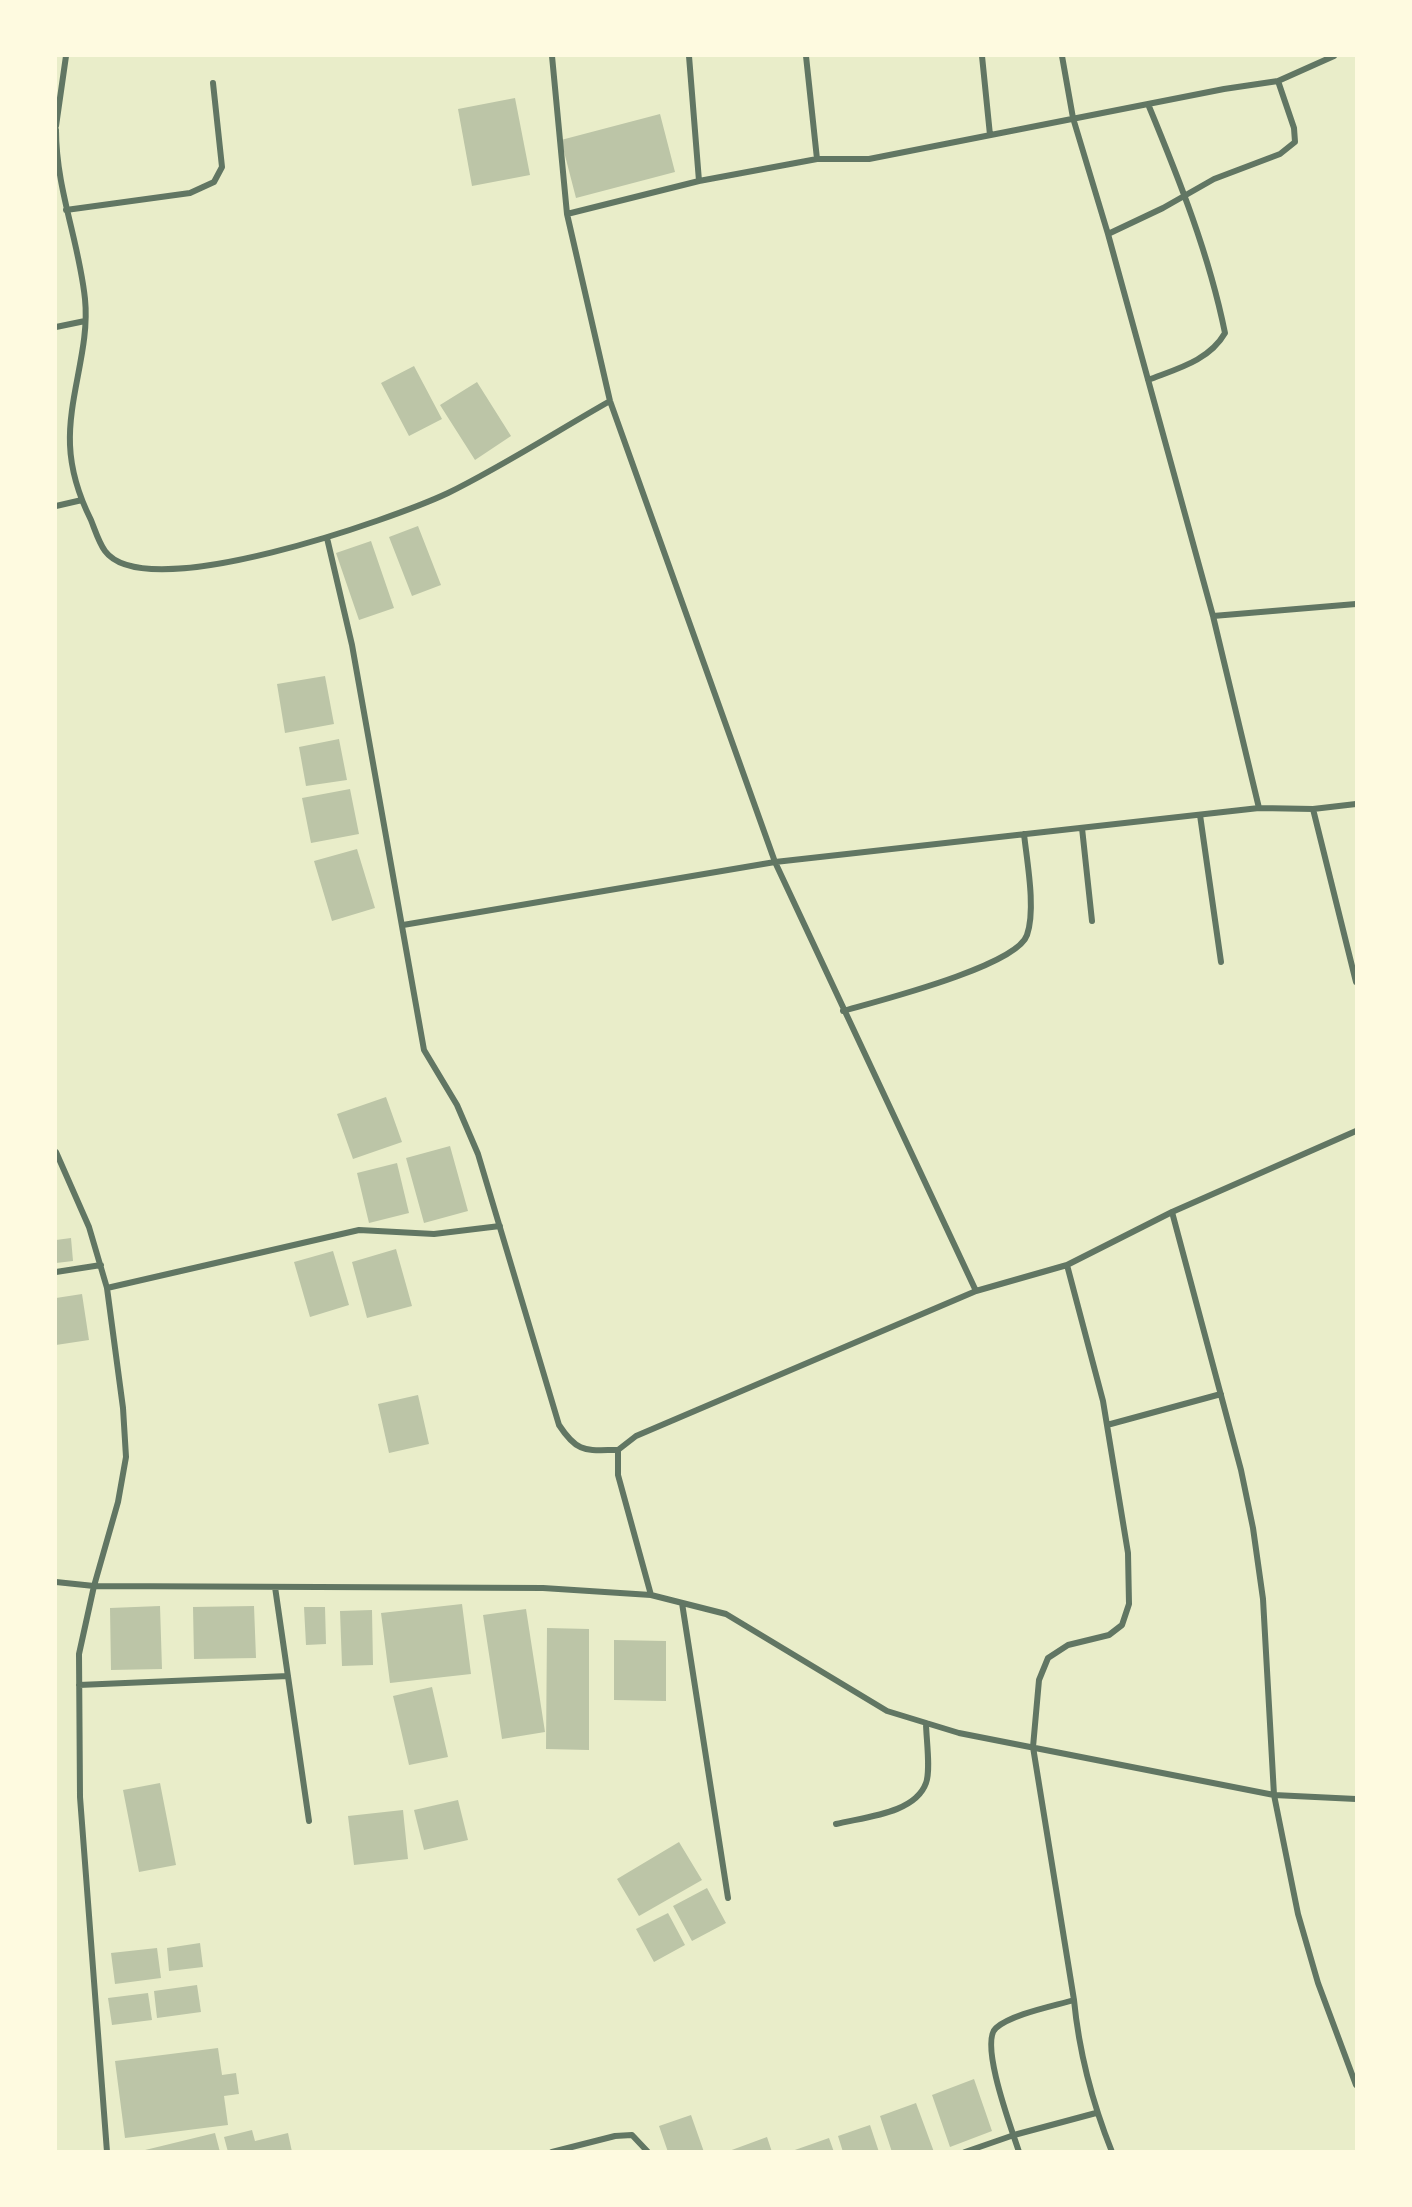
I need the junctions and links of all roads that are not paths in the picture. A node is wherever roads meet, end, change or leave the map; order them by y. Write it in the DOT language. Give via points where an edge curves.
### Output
graph roads {
  1 [pos="66,56"];
  2 [pos="552,56"];
  3 [pos="689,56"];
  4 [pos="806,56"];
  5 [pos="982,56"];
  6 [pos="1062,56"];
  7 [pos="1334,56"];
  8 [pos="1278,81"];
  9 [pos="213,83"];
  10 [pos="1148,104"];
  11 [pos="1073,118"];
  12 [pos="56,128"];
  13 [pos="990,135"];
  14 [pos="56,152"];
  15 [pos="817,159"];
  16 [pos="699,181"];
  17 [pos="1186,195"];
  18 [pos="66,210"];
  19 [pos="567,214"];
  20 [pos="1108,234"];
  21 [pos="85,321"];
  22 [pos="56,327"];
  23 [pos="1148,380"];
  24 [pos="610,401"];
  25 [pos="82,501"];
  26 [pos="56,506"];
  27 [pos="327,538"];
  28 [pos="1356,604"];
  29 [pos="1213,616"];
  30 [pos="1356,804"];
  31 [pos="1259,808"];
  32 [pos="1313,809"];
  33 [pos="1200,815"];
  34 [pos="1082,828"];
  35 [pos="1024,834"];
  36 [pos="775,862"];
  37 [pos="1092,921"];
  38 [pos="403,925"];
  39 [pos="1221,962"];
  40 [pos="1356,982"];
  41 [pos="843,1011"];
  42 [pos="1356,1131"];
  43 [pos="56,1152"];
  44 [pos="1172,1212"];
  45 [pos="500,1226"];
  46 [pos="101,1265"];
  47 [pos="1067,1265"];
  48 [pos="56,1272"];
  49 [pos="107,1288"];
  50 [pos="976,1291"];
  51 [pos="1221,1394"];
  52 [pos="1107,1425"];
  53 [pos="618,1450"];
  54 [pos="56,1582"];
  55 [pos="94,1586"];
  56 [pos="275,1587"];
  57 [pos="651,1595"];
  58 [pos="682,1603"];
  59 [pos="288,1676"];
  60 [pos="79,1685"];
  61 [pos="926,1723"];
  62 [pos="1033,1747"];
  63 [pos="1274,1795"];
  64 [pos="1356,1799"];
  65 [pos="309,1821"];
  66 [pos="836,1824"];
  67 [pos="728,1898"];
  68 [pos="1074,2000"];
  69 [pos="1356,2085"];
  70 [pos="1096,2113"];
  71 [pos="1014,2135"];
  72 [pos="107,2151"];
  73 [pos="552,2151"];
  74 [pos="648,2151"];
  75 [pos="965,2151"];
  76 [pos="1019,2151"];
  77 [pos="1112,2151"];
  1 -- 12 [label="street"];
  2 -- 19 [label="street"];
  3 -- 16 [label="street"];
  4 -- 15 [label="street"];
  5 -- 13 [label="street"];
  6 -- 11 [label="street"];
  7 -- 8 [label="street"];
  8 -- 10 [label="street"];
  8 -- 17 [label="street" via="1295,142 1280,154 1214,178"];
  9 -- 18 [label="street" via="222,167 214,182 190,193"];
  10 -- 11 [label="street"];
  10 -- 17 [label="street"];
  11 -- 13 [label="street"];
  11 -- 20 [label="street"];
  12 -- 14 [label="street"];
  13 -- 15 [label="street" via="869,159"];
  14 -- 18 [label="street"];
  15 -- 16 [label="street"];
  16 -- 19 [label="street"];
  17 -- 20 [label="street"];
  17 -- 23 [label="street" via="1225,333 1218,345 1196,361"];
  18 -- 21 [label="street" via="85,298"];
  19 -- 24 [label="street"];
  20 -- 23 [label="street"];
  21 -- 22 [label="street"];
  21 -- 25 [label="street" via="70,447"];
  23 -- 29 [label="street"];
  24 -- 27 [label="street" via="447,493"];
  24 -- 36 [label="street"];
  25 -- 26 [label="street"];
  25 -- 27 [label="street" via="106,553 124,563 152,569 189,569"];
  27 -- 38 [label="street" via="352,645"];
  28 -- 29 [label="street"];
  29 -- 31 [label="street"];
  30 -- 32 [label="street"];
  31 -- 32 [label="street"];
  31 -- 33 [label="street"];
  32 -- 40 [label="street"];
  33 -- 34 [label="street"];
  33 -- 39 [label="street"];
  34 -- 35 [label="street"];
  34 -- 37 [label="street"];
  35 -- 36 [label="street"];
  35 -- 41 [label="street" via="1030,922 1027,937 1016,950 983,968"];
  36 -- 38 [label="street"];
  36 -- 41 [label="street"];
  38 -- 45 [label="street" via="424,1050 457,1105 478,1154"];
  41 -- 50 [label="street"];
  42 -- 44 [label="street"];
  43 -- 46 [label="street"];
  44 -- 47 [label="street"];
  44 -- 51 [label="street"];
  45 -- 49 [label="street" via="434,1234 359,1230"];
  45 -- 53 [label="street" via="560,1425 571,1443 586,1450"];
  46 -- 48 [label="street"];
  46 -- 49 [label="street"];
  47 -- 50 [label="street"];
  47 -- 52 [label="street"];
  49 -- 55 [label="street" via="126,1457 118,1502"];
  50 -- 53 [label="street" via="636,1436"];
  51 -- 52 [label="street"];
  51 -- 63 [label="street" via="1253,1528 1263,1599"];
  52 -- 62 [label="street" via="1128,1553 1129,1604 1122,1625 1109,1635 1068,1645 1048,1658 1038,1680"];
  53 -- 57 [label="street" via="618,1475"];
  54 -- 55 [label="street"];
  55 -- 56 [label="street"];
  55 -- 60 [label="street" via="80,1654"];
  56 -- 57 [label="street" via="543,1588"];
  56 -- 59 [label="street"];
  57 -- 58 [label="street"];
  58 -- 61 [label="street" via="726,1614 887,1711"];
  58 -- 67 [label="street"];
  59 -- 60 [label="street"];
  59 -- 65 [label="street"];
  60 -- 72 [label="street" via="80,1797"];
  61 -- 62 [label="street"];
  61 -- 66 [label="street" via="927,1782 920,1795 901,1808"];
  62 -- 63 [label="street"];
  62 -- 68 [label="street"];
  63 -- 64 [label="street"];
  63 -- 69 [label="street" via="1304,1937"];
  68 -- 70 [label="street" via="1078,2037"];
  68 -- 71 [label="street" via="994,2029 990,2038 996,2078"];
  70 -- 71 [label="street"];
  70 -- 77 [label="street"];
  71 -- 75 [label="street"];
  71 -- 76 [label="street"];
  73 -- 74 [label="street" via="632,2135"];
}
